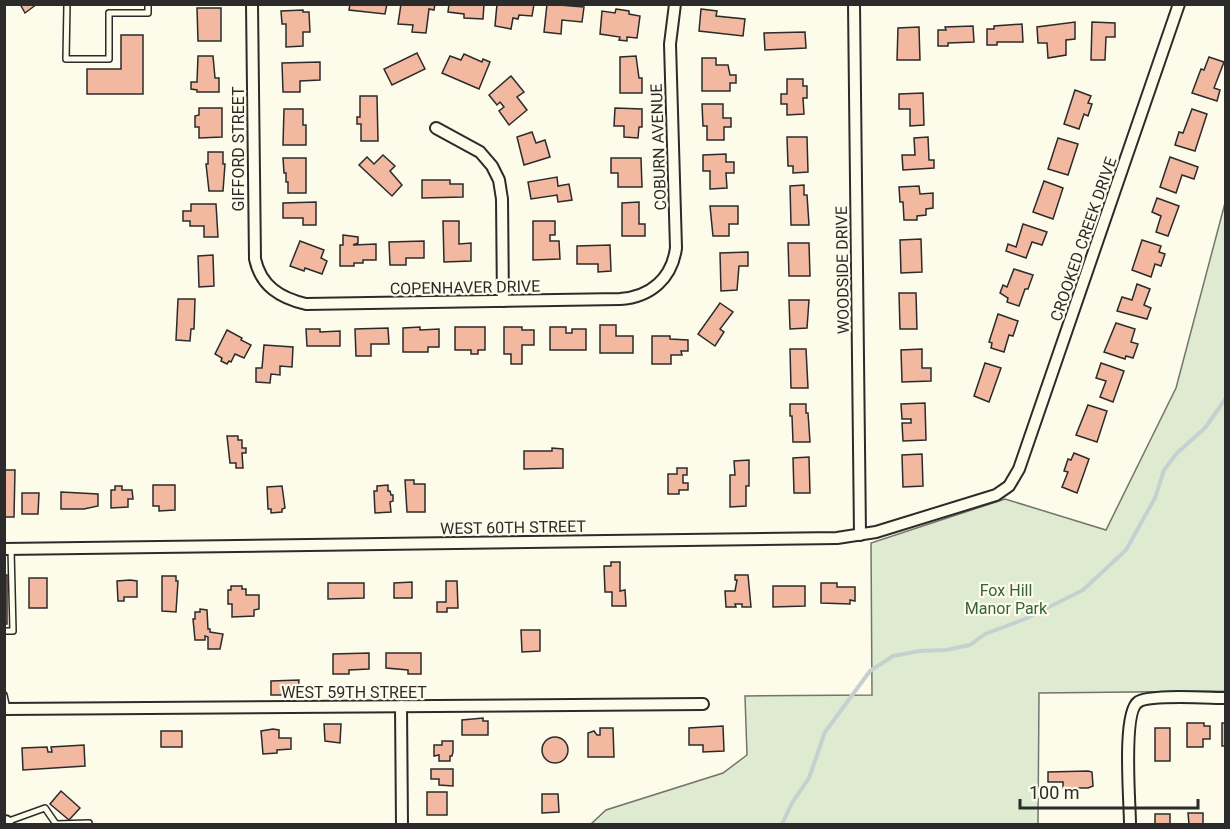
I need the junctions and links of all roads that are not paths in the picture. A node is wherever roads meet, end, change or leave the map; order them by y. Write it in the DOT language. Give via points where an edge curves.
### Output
graph roads {
  1 [pos="67,4"];
  2 [pos="148,4"];
  3 [pos="252,4"];
  4 [pos="675,4"];
  5 [pos="854,4"];
  6 [pos="1179,4"];
  7 [pos="436,128"];
  8 [pos="660,284"];
  9 [pos="270,288"];
  10 [pos="503,301"];
  11 [pos="1011,482"];
  12 [pos="860,535"];
  13 [pos="8,549"];
  14 [pos="4,631"];
  15 [pos="4,695"];
  16 [pos="1226,698"];
  17 [pos="703,704"];
  18 [pos="401,706"];
  19 [pos="6,709"];
  20 [pos="5,824"];
  21 [pos="56,824"];
  22 [pos="89,825"];
  23 [pos="402,825"];
  24 [pos="1130,825"];
  1 -- 2 [label="lane" via="66,58 109,58 109,13 148,13"];
  3 -- 9 [label="street, GIFFORD STREET" via="254,254 259,273"];
  4 -- 8 [label="street, COBURN AVENUE" via="670,44 676,248 671,267"];
  5 -- 12 [label="street, WOODSIDE DRIVE"];
  6 -- 11 [label="street, CROOKED CREEK DRIVE" via="1019,469"];
  7 -- 10 [label="street" via="480,152 499,180"];
  8 -- 10 [label="street, COPENHAVER DRIVE" via="632,299"];
  9 -- 10 [label="street, COPENHAVER DRIVE" via="306,304"];
  11 -- 12 [label="street, WEST 60TH STREET" via="996,495"];
  12 -- 13 [label="street, WEST 60TH STREET"];
  13 -- 14 [label="lane" via="13,631"];
  15 -- 19 [label="lane"];
  16 -- 24 [label="street" via="1138,701 1128,732"];
  17 -- 18 [label="street, WEST 59TH STREET"];
  18 -- 19 [label="street, WEST 59TH STREET"];
  18 -- 23 [label="street"];
  20 -- 21 [label="lane" via="45,808"];
  21 -- 22 [label="lane"];
}
